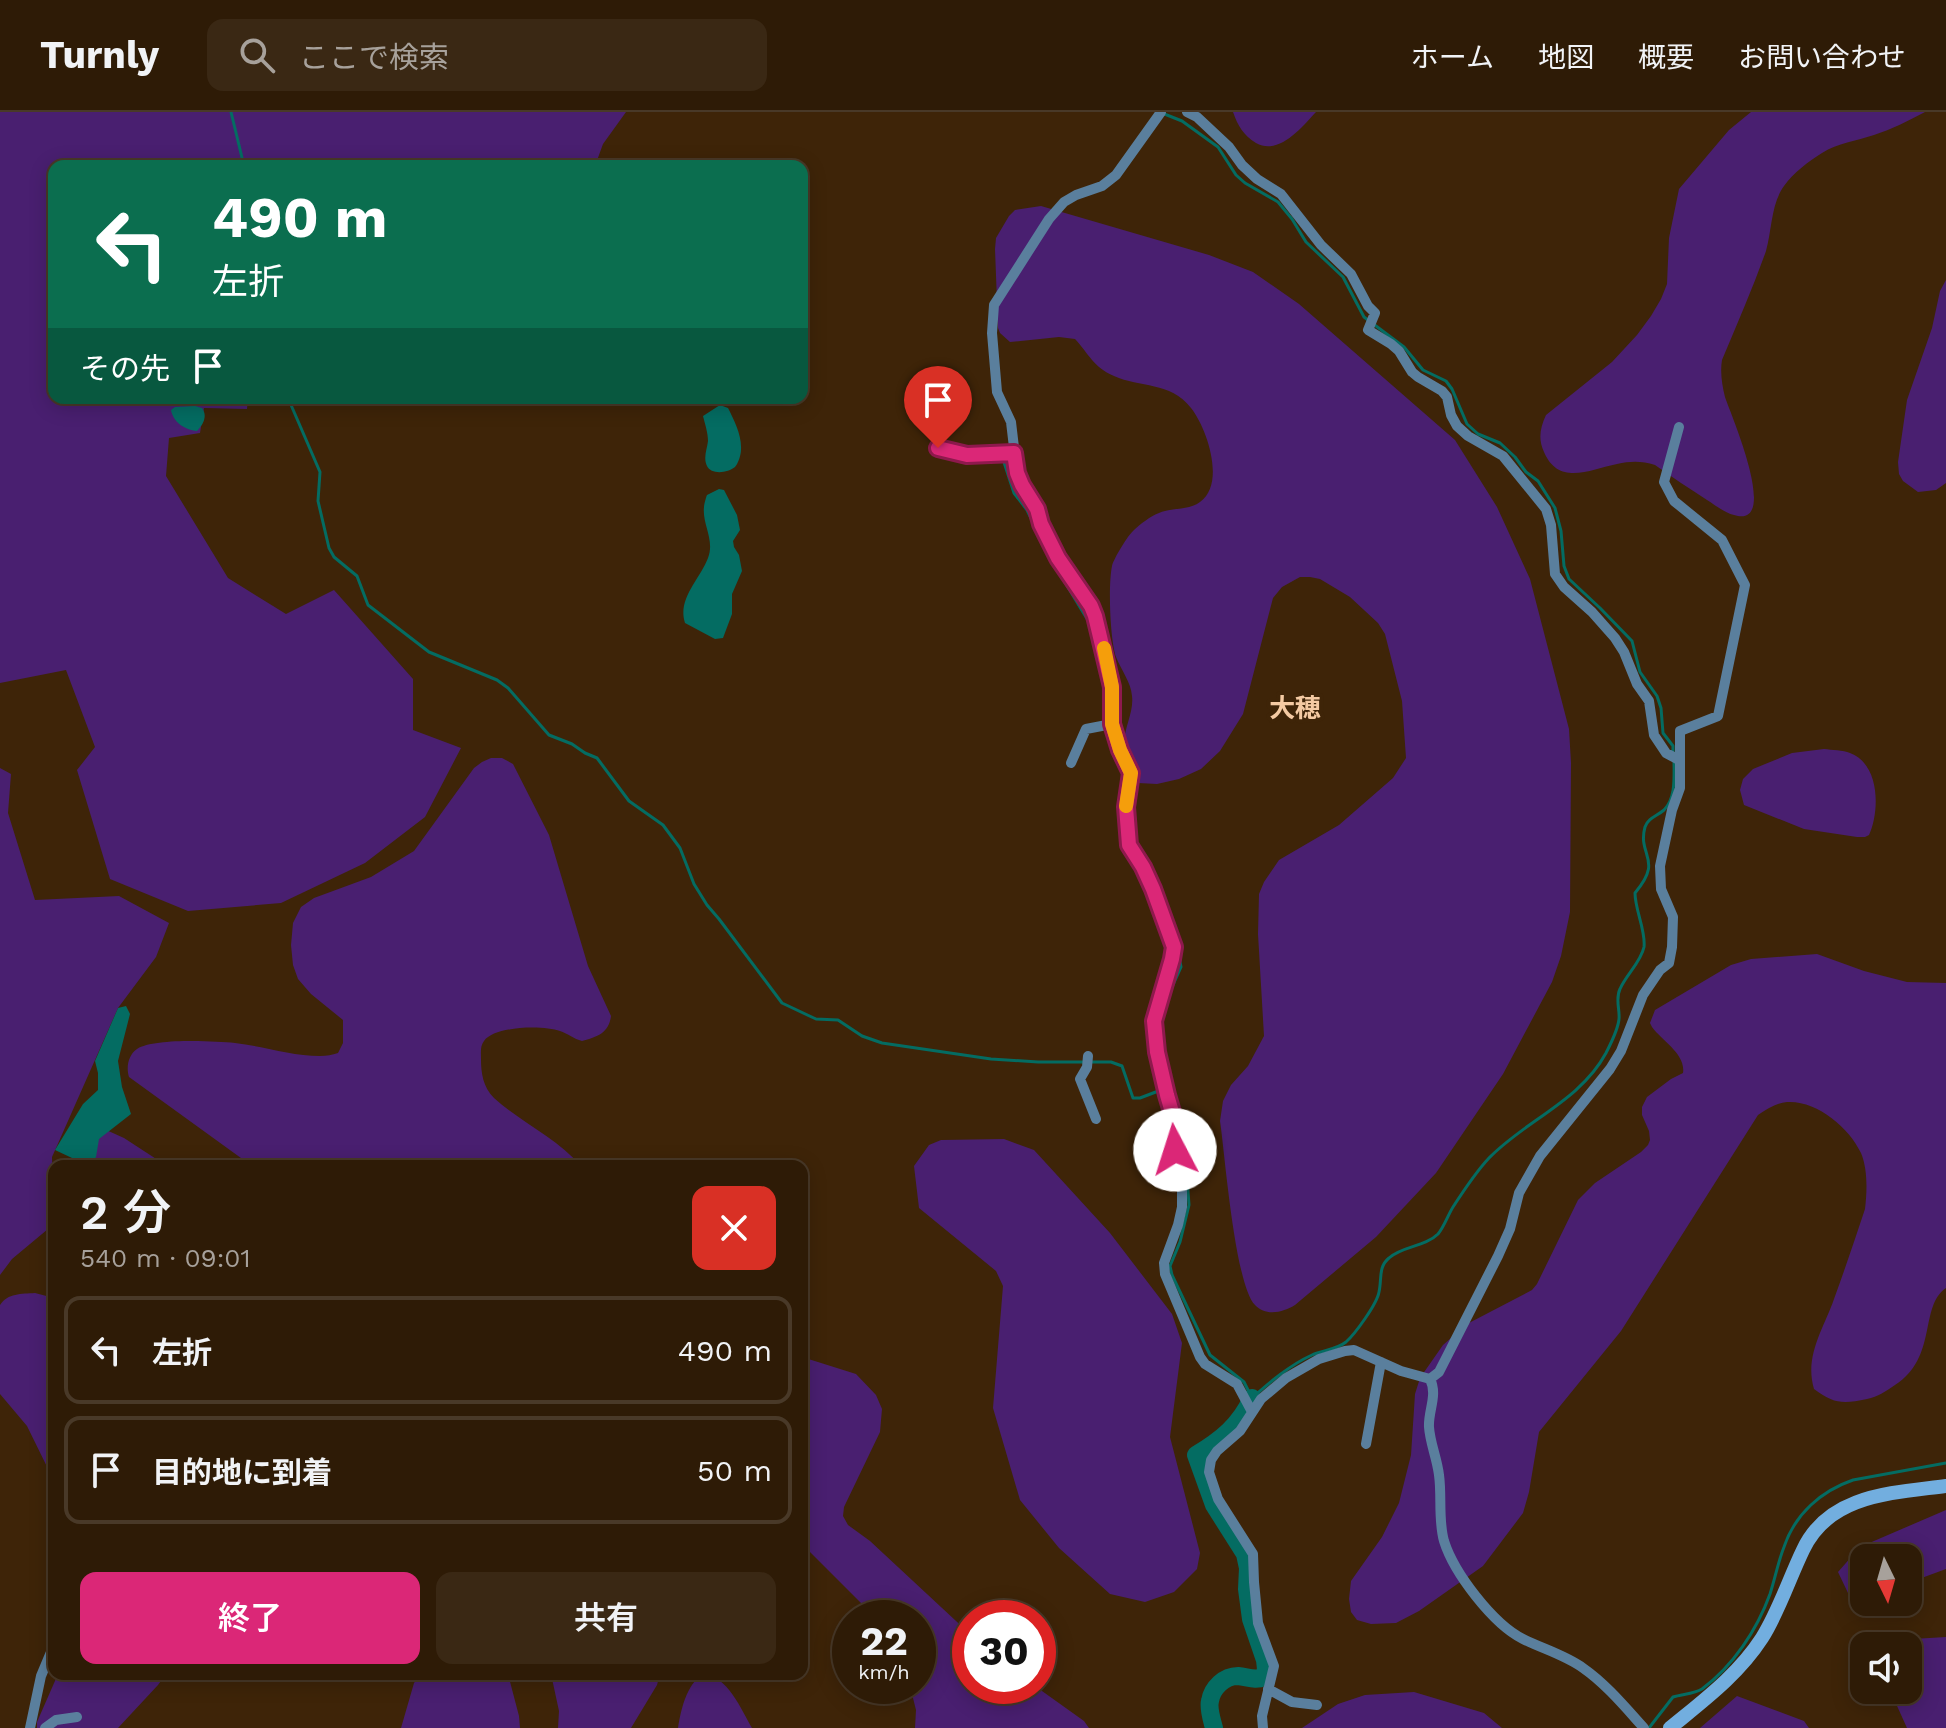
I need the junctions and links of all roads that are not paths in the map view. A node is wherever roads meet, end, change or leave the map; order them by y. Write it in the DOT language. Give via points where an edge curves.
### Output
graph roads {
  1 [pos="1161,112"];
  2 [pos="1187,112"];
  3 [pos="1679,427"];
  4 [pos="938,448"];
  5 [pos="1014,453"];
  6 [pos="1112,724"];
  7 [pos="1679,760"];
  8 [pos="1071,763"];
  9 [pos="1088,1056"];
  10 [pos="1096,1119"];
  11 [pos="1381,1362"];
  12 [pos="1430,1379"];
  13 [pos="1252,1412"];
  14 [pos="1366,1444"];
  15 [pos="1946,1486"];
  16 [pos="48,1659"];
  17 [pos="1268,1689"];
  18 [pos="1317,1705"];
  19 [pos="77,1717"];
  20 [pos="30,1728"];
  21 [pos="45,1728"];
  22 [pos="1263,1728"];
  23 [pos="1644,1728"];
  24 [pos="1670,1728"];
  1 -- 5 [label="street" via="1116,175 1059,207 994,305 997,392 1011,422"];
  2 -- 7 [label="street" via="1257,179 1281,194 1351,274 1375,313 1368,330 1399,351 1418,377 1442,391 1457,426 1503,456 1546,509 1555,574 1615,638 1649,701 1654,735 1666,753"];
  3 -- 7 [label="street" via="1664,482 1674,501 1722,540 1745,585 1718,716 1680,731"];
  4 -- 5 [label="street" via="967,455"];
  5 -- 6 [label="street" via="1017,473 1041,524 1095,616 1112,687"];
  6 -- 8 [label="street" via="1086,729"];
  6 -- 13 [label="street" via="1131,773 1126,807 1129,845 1153,889 1174,947 1154,1021 1176,1126 1182,1188 1165,1274 1200,1357 1237,1384"];
  7 -- 12 [label="street" via="1680,788 1660,866 1661,889 1673,917 1669,963 1643,995 1610,1069 1540,1156 1519,1193 1510,1229 1486,1281 1447,1359"];
  9 -- 10 [label="street" via="1080,1079"];
  11 -- 12 [label="street"];
  11 -- 13 [label="street" via="1354,1350 1319,1359 1286,1378"];
  11 -- 14 [label="street"];
  12 -- 23 [label="street" via="1434,1396 1428,1423 1447,1551 1479,1601 1504,1626 1587,1670"];
  13 -- 17 [label="street" via="1217,1451 1209,1472 1218,1499 1253,1554 1258,1623 1274,1666"];
  15 -- 24 [label="main road" via="1866,1498 1829,1516 1804,1546 1753,1652"];
  16 -- 20 [label="street"];
  17 -- 18 [label="street" via="1292,1702"];
  17 -- 22 [label="street"];
  19 -- 21 [label="street"];
}
